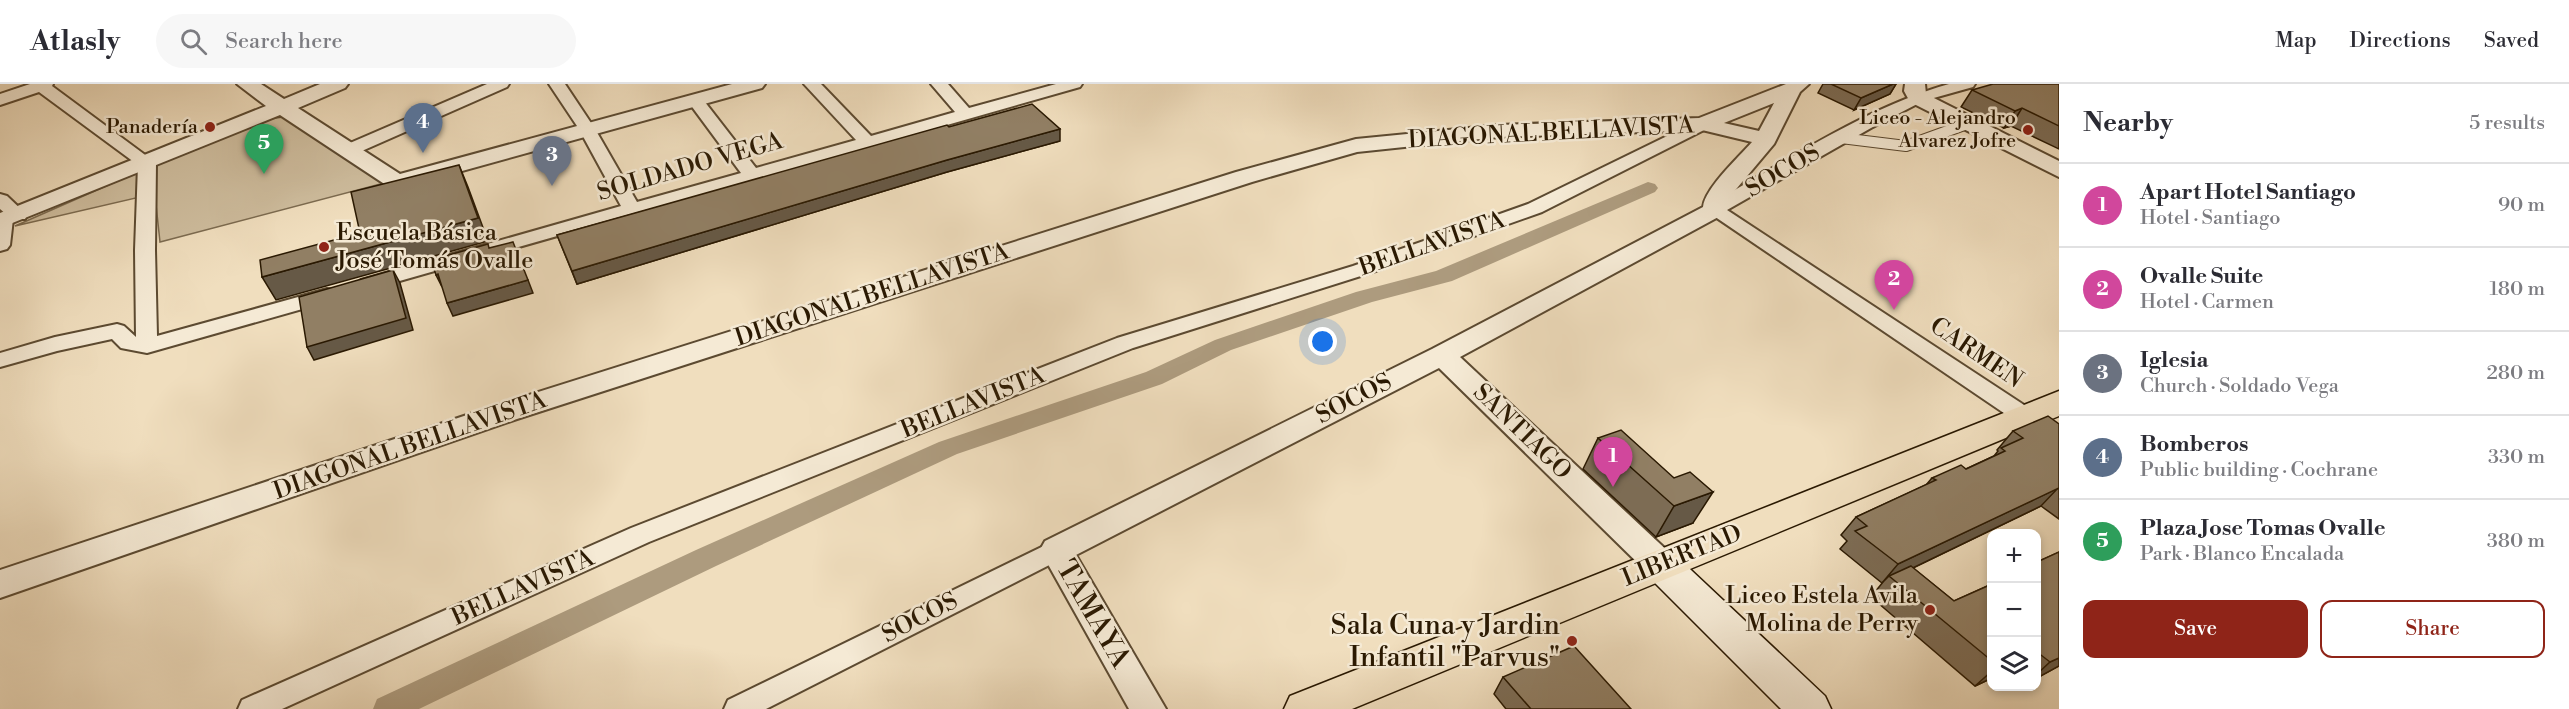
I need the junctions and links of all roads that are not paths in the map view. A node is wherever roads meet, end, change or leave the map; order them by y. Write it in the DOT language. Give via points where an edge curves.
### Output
graph roads {
  1 [pos="247,84"];
  2 [pos="338,84"];
  3 [pos="514,84"];
  4 [pos="557,84"];
  5 [pos="812,84"];
  6 [pos="939,84"];
  7 [pos="1074,84"];
  8 [pos="1967,84"];
  9 [pos="43,85"];
  10 [pos="748,85"];
  11 [pos="494,86"];
  12 [pos="1795,86"];
  13 [pos="1916,91"];
  14 [pos="0,100"];
  15 [pos="695,100"];
  16 [pos="283,106"];
  17 [pos="966,115"];
  18 [pos="1702,124"];
  19 [pos="1967,124"];
  20 [pos="587,129"];
  21 [pos="1841,138"];
  22 [pos="1766,140"];
  23 [pos="867,142"];
  24 [pos="349,150"];
  25 [pos="147,163"];
  26 [pos="2059,170"];
  27 [pos="753,176"];
  28 [pos="632,210"];
  29 [pos="1714,210"];
  30 [pos="5,214"];
  31 [pos="0,245"];
  32 [pos="147,346"];
  33 [pos="1442,355"];
  34 [pos="0,360"];
  35 [pos="2059,403"];
  36 [pos="2025,417"];
  37 [pos="2059,439"];
  38 [pos="1056,550"];
  39 [pos="1662,566"];
  40 [pos="0,584"];
  41 [pos="252,709"];
  42 [pos="738,709"];
  43 [pos="1148,709"];
  44 [pos="1305,709"];
  45 [pos="1810,709"];
  1 -- 16 [label="street"];
  2 -- 16 [label="street"];
  3 -- 11 [label="street"];
  4 -- 20 [label="street"];
  5 -- 23 [label="street"];
  6 -- 17 [label="street"];
  7 -- 17 [label="street, SOLDADO VEGA"];
  8 -- 13 [label="street, SOCOS"];
  9 -- 14 [label="street"];
  9 -- 25 [label="street"];
  10 -- 15 [label="street"];
  11 -- 24 [label="street"];
  12 -- 18 [label="street"];
  12 -- 22 [label="street"];
  13 -- 19 [label="street"];
  13 -- 21 [label="street, SOCOS"];
  15 -- 20 [label="street"];
  15 -- 27 [label="street"];
  16 -- 24 [label="street"];
  16 -- 25 [label="street"];
  17 -- 23 [label="street, SOLDADO VEGA"];
  18 -- 22 [label="street, DIAGONAL BELLAVISTA"];
  18 -- 40 [label="street, DIAGONAL BELLAVISTA" via="1499,131 1356,146 1292,163 518,409"];
  18 -- 41 [label="street, BELLAVISTA" via="1535,208 1360,270 1125,343 640,535"];
  19 -- 21 [label="lane" via="1906,146"];
  19 -- 26 [label="street"];
  20 -- 24 [label="street" via="397,182"];
  20 -- 28 [label="street"];
  21 -- 29 [label="street, SOCOS"];
  22 -- 29 [label="street" via="1720,193"];
  23 -- 27 [label="street, SOLDADO VEGA"];
  25 -- 30 [label="street"];
  25 -- 32 [label="street"];
  27 -- 28 [label="street, SOLDADO VEGA"];
  28 -- 32 [label="street, SOLDADO VEGA"];
  29 -- 33 [label="street, SOCOS"];
  29 -- 36 [label="street, CARMEN"];
  30 -- 31 [label="street"];
  32 -- 34 [label="street" via="129,343 117,331"];
  33 -- 38 [label="street, SOCOS"];
  33 -- 39 [label="street, SANTIAGO"];
  35 -- 36 [label="main road, LIBERTAD"];
  36 -- 37 [label="street, CARMEN"];
  36 -- 39 [label="main road, LIBERTAD"];
  38 -- 42 [label="street, SOCOS"];
  38 -- 43 [label="street, TAMAYA"];
  39 -- 44 [label="main road, LIBERTAD"];
  39 -- 45 [label="main road, SANTIAGO"];
}
